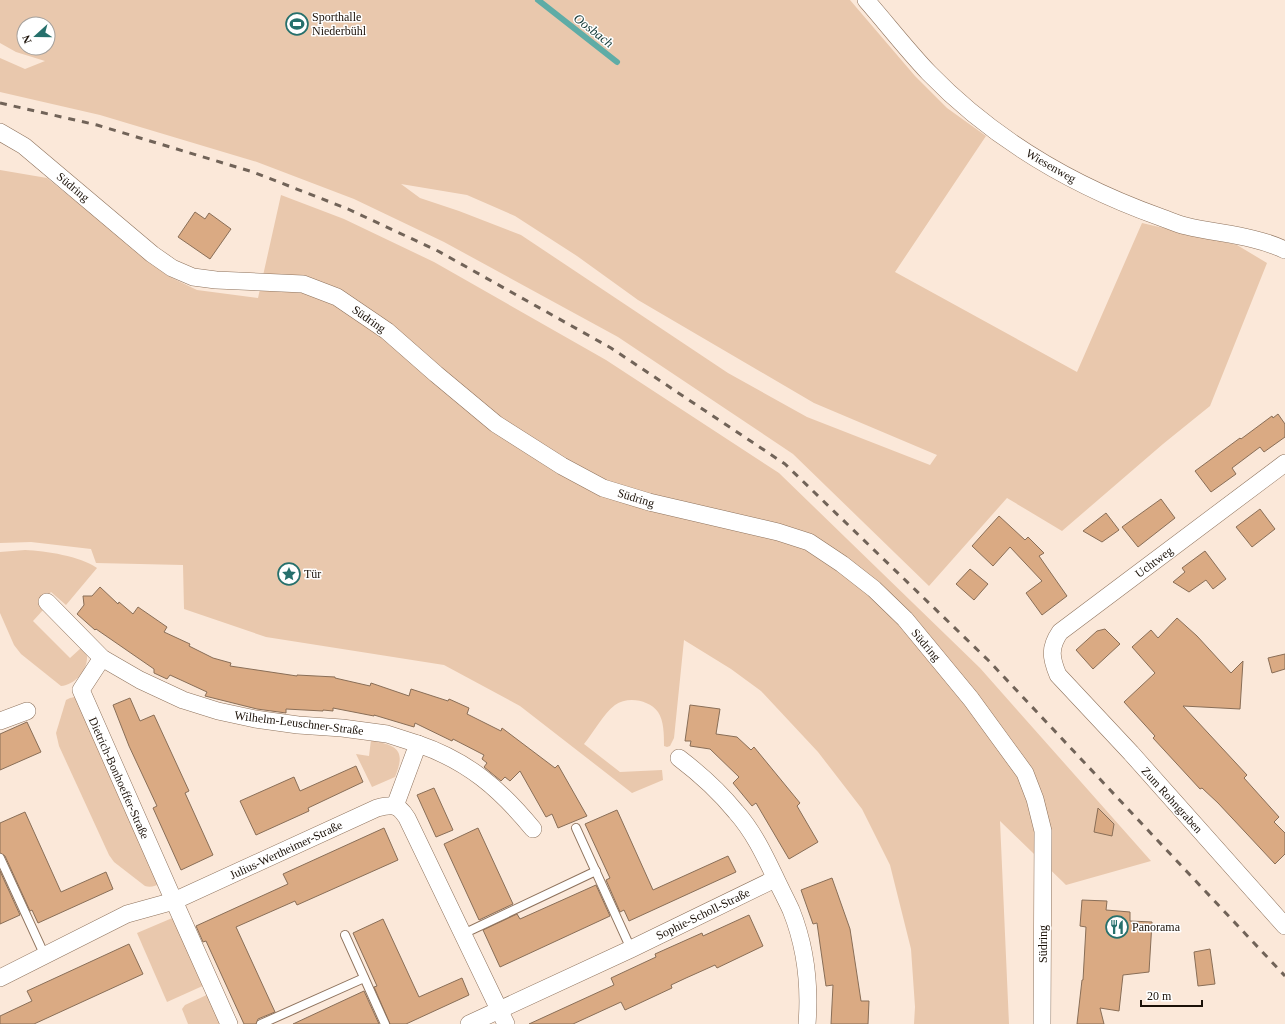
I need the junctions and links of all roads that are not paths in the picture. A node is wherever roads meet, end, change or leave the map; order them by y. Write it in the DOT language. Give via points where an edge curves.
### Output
graph roads {
  1 [pos="866,0"];
  2 [pos="0,132"];
  3 [pos="1285,250"];
  4 [pos="1285,463"];
  5 [pos="48,602"];
  6 [pos="102,658"];
  7 [pos="1058,676"];
  8 [pos="27,711"];
  9 [pos="0,721"];
  10 [pos="418,744"];
  11 [pos="679,758"];
  12 [pos="395,806"];
  13 [pos="576,828"];
  14 [pos="533,829"];
  15 [pos="0,858"];
  16 [pos="596,871"];
  17 [pos="3,875"];
  18 [pos="775,879"];
  19 [pos="174,901"];
  20 [pos="1285,926"];
  21 [pos="463,934"];
  22 [pos="345,935"];
  23 [pos="630,949"];
  24 [pos="45,956"];
  25 [pos="0,978"];
  26 [pos="364,978"];
  27 [pos="503,1017"];
  28 [pos="230,1024"];
  29 [pos="261,1024"];
  30 [pos="385,1024"];
  31 [pos="469,1024"];
  32 [pos="808,1024"];
  33 [pos="1042,1024"];
  1 -- 3 [label="street, Wiesenweg" via="930,73 971,112 1016,147 1061,174 1129,206 1184,226 1254,239"];
  2 -- 33 [label="street, Südring" via="24,146 172,268 193,277 216,280 303,284 337,297 387,331 496,424 562,466 603,488 809,542 874,589 904,619 971,699 1025,773 1035,798 1043,831"];
  4 -- 7 [label="street, Uchtweg" via="1060,632 1054,640 1052,652"];
  5 -- 6 [label="street, Wilhelm-Leuschner-Straße"];
  6 -- 10 [label="street, Wilhelm-Leuschner-Straße" via="154,687 218,711 255,720 387,734"];
  6 -- 19 [label="street, Dietrich-Bonhoeffer-Straße" via="81,690"];
  7 -- 20 [label="street, Zum Rohngraben"];
  8 -- 9 [label="street"];
  10 -- 12 [label="street"];
  10 -- 14 [label="street, Wilhelm-Leuschner-Straße" via="447,755 473,771 513,804"];
  11 -- 18 [label="street" via="704,778 737,813 765,856"];
  12 -- 19 [label="street, Julius-Wertheimer-Straße" via="377,808"];
  12 -- 21 [label="street" via="408,818"];
  13 -- 16 [label="lane"];
  15 -- 17 [label="lane"];
  16 -- 21 [label="lane"];
  16 -- 23 [label="lane"];
  17 -- 24 [label="lane"];
  18 -- 23 [label="street, Sophie-Scholl-Straße"];
  18 -- 32 [label="street" via="791,911 805,962"];
  19 -- 24 [label="street, Julius-Wertheimer-Straße" via="127,914"];
  19 -- 28 [label="street"];
  21 -- 27 [label="street"];
  22 -- 26 [label="lane"];
  23 -- 27 [label="street, Sophie-Scholl-Straße"];
  24 -- 25 [label="street, Julius-Wertheimer-Straße"];
  26 -- 29 [label="lane"];
  26 -- 30 [label="lane"];
  27 -- 31 [label="street, Sophie-Scholl-Straße"];
}
